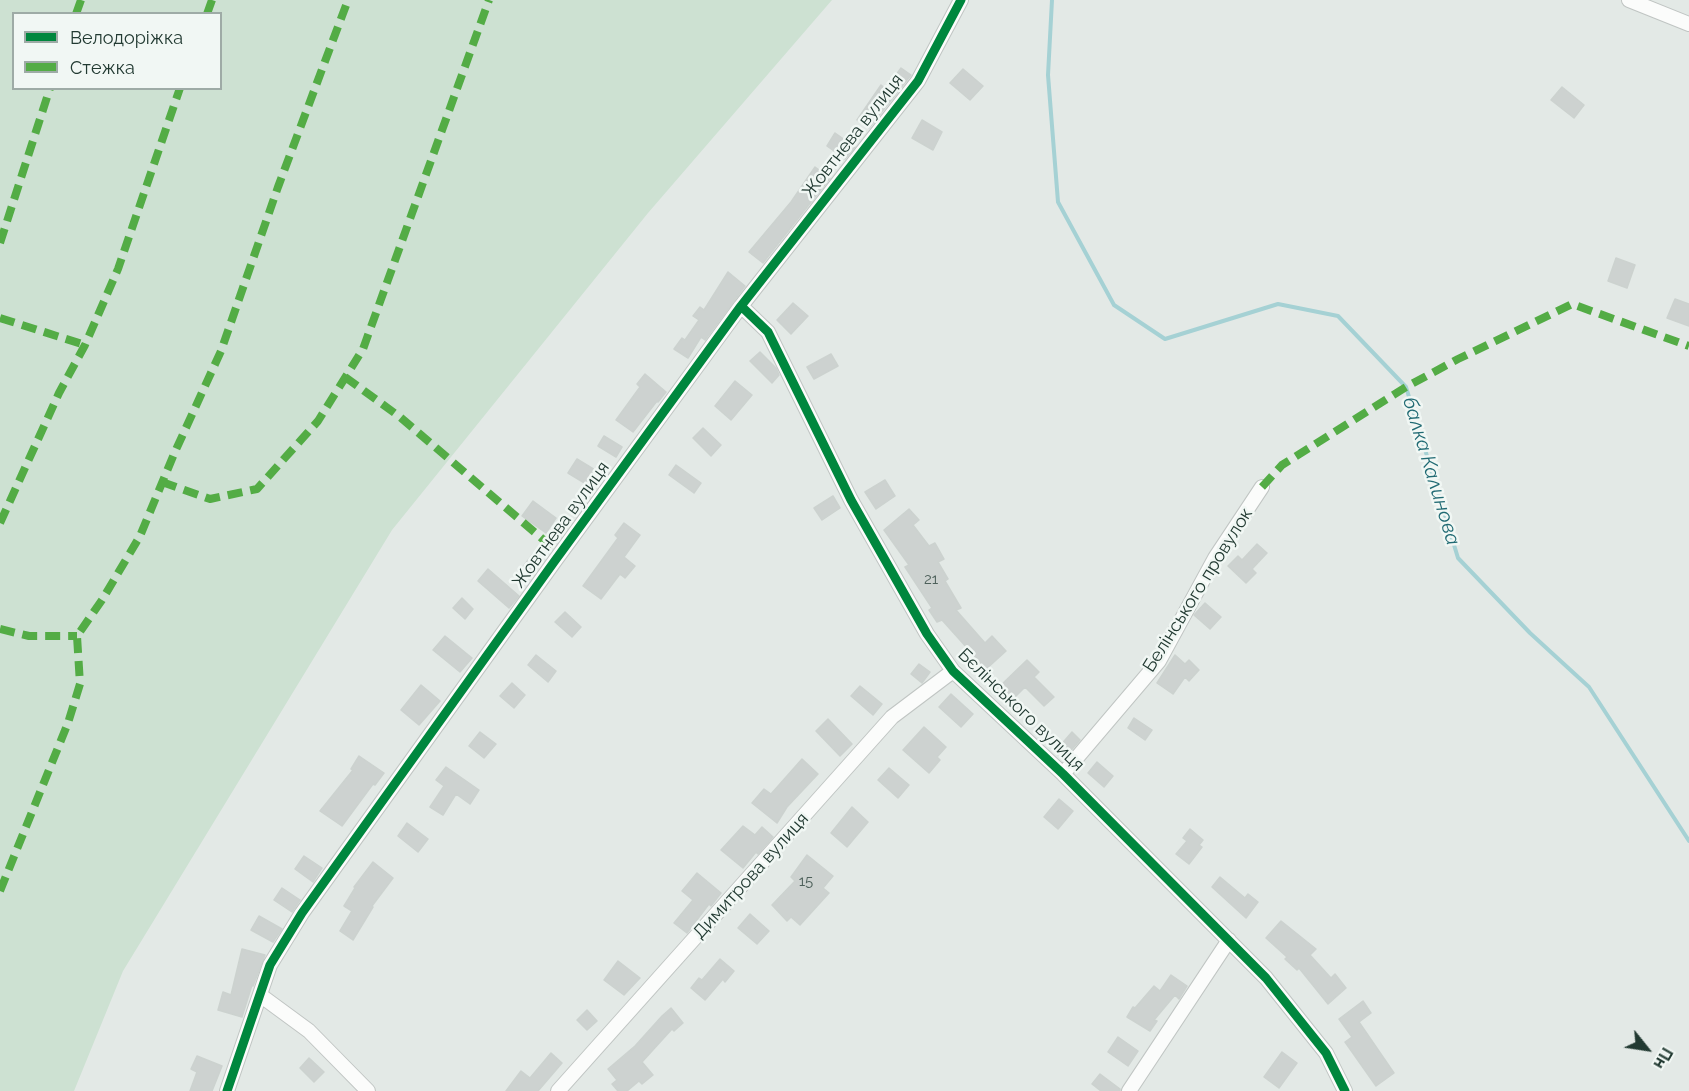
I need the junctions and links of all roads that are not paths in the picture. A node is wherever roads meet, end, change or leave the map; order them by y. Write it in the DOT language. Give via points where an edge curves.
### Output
graph roads {
  1 [pos="962,0"];
  2 [pos="1629,0"];
  3 [pos="1689,24"];
  4 [pos="741,306"];
  5 [pos="1262,488"];
  6 [pos="953,671"];
  7 [pos="1063,774"];
  8 [pos="1229,940"];
  9 [pos="260,995"];
  10 [pos="227,1091"];
  11 [pos="369,1091"];
  12 [pos="558,1091"];
  13 [pos="1130,1091"];
  14 [pos="1345,1091"];
  1 -- 4 [label="street, Жовтнева вулиця" via="918,81"];
  2 -- 3 [label="street"];
  4 -- 6 [label="street, Бєлінського вулиця" via="768,332 851,500 927,634"];
  4 -- 9 [label="street, Жовтнева вулиця" via="302,913 270,965"];
  5 -- 7 [label="street, Белінського провулок" via="1215,558 1159,661"];
  6 -- 7 [label="street, Бєлінського вулиця"];
  6 -- 12 [label="street, Димитрова вулиця" via="892,717"];
  7 -- 8 [label="street, Бєлінського вулиця"];
  8 -- 13 [label="street"];
  8 -- 14 [label="street, Бєлінського вулиця" via="1266,978 1326,1053"];
  9 -- 10 [label="street, Жовтнева вулиця"];
  9 -- 11 [label="street" via="309,1031"];
}
